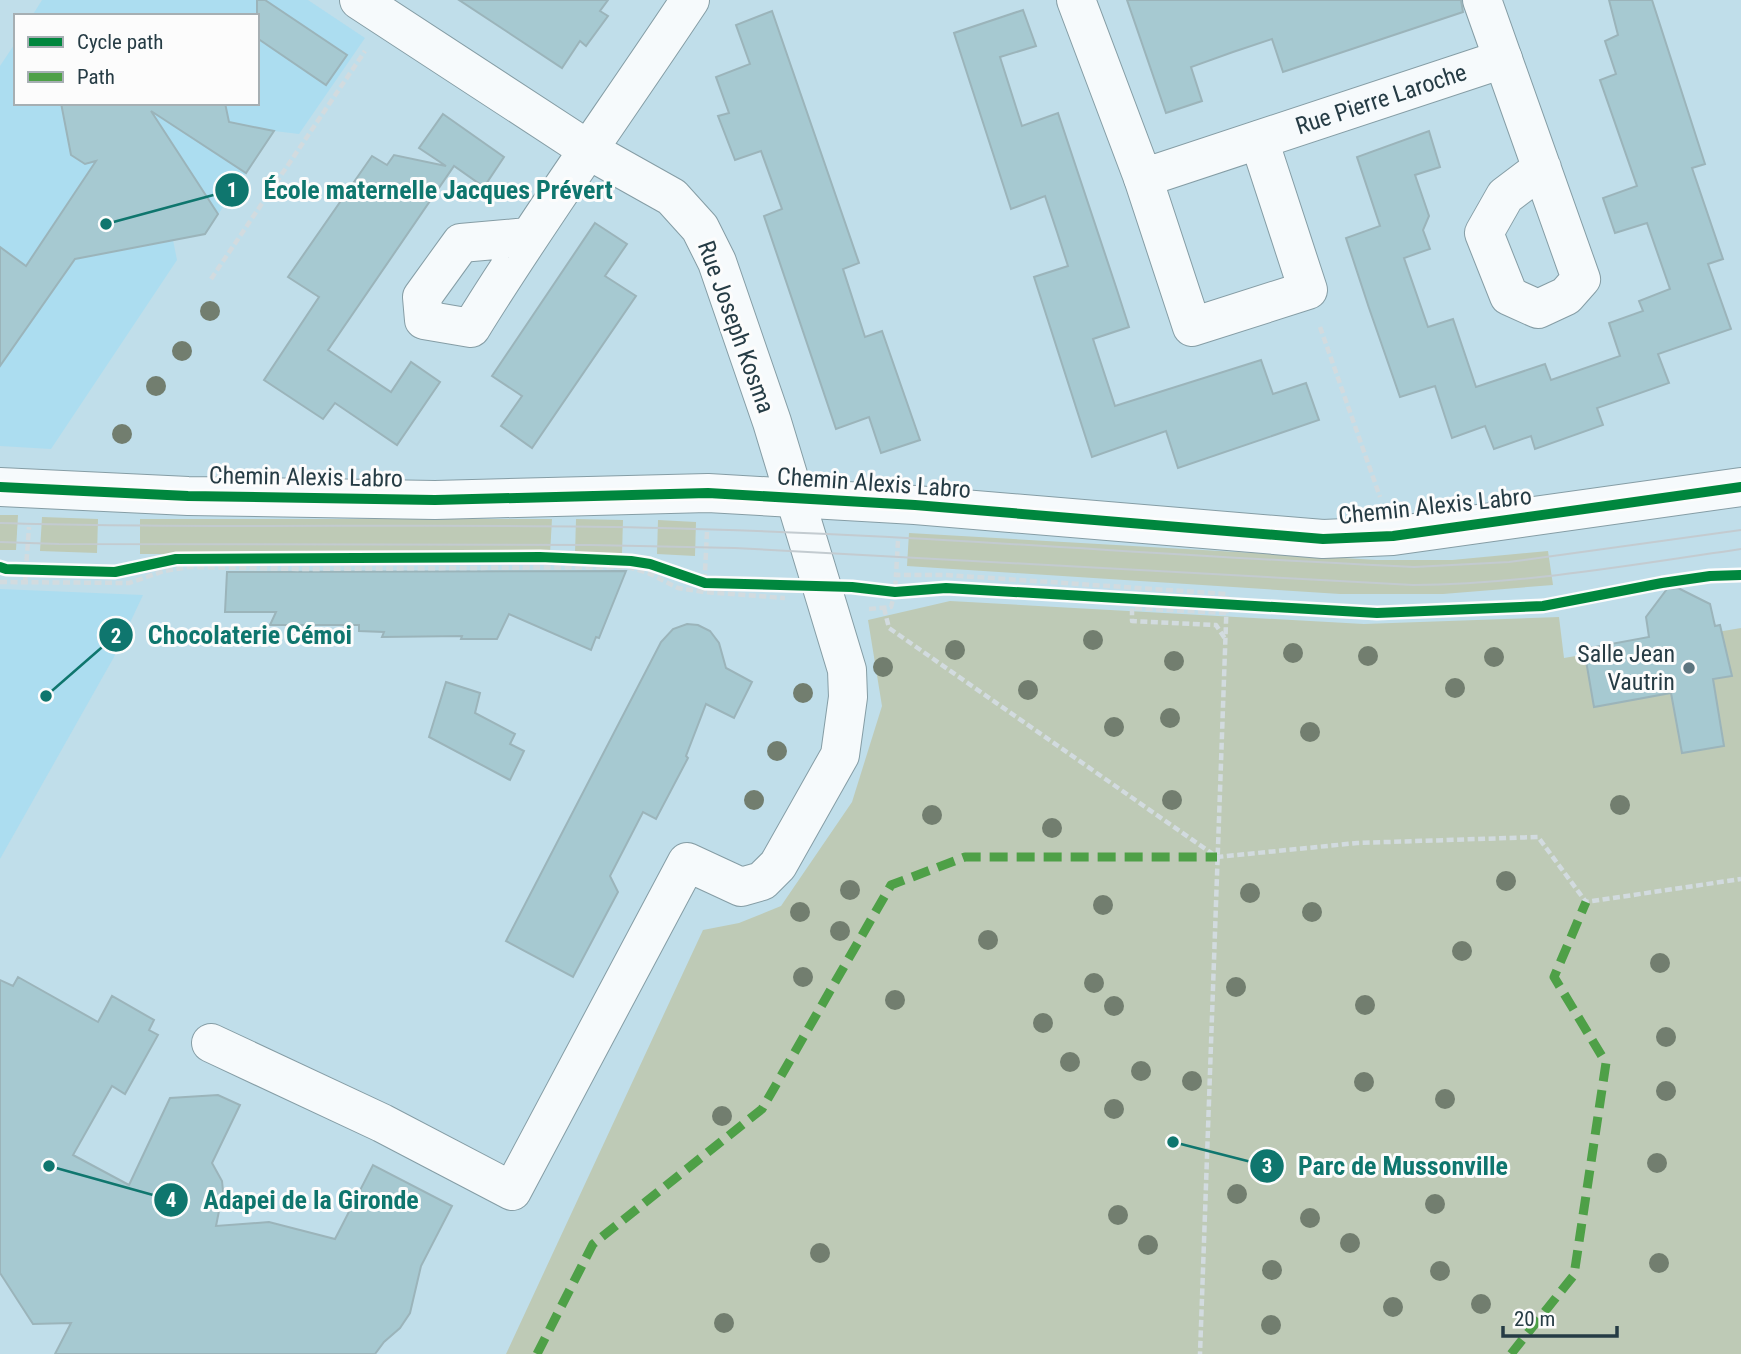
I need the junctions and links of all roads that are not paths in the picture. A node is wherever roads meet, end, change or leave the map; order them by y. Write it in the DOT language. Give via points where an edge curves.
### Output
graph roads {
  1 [pos="690,0"];
  2 [pos="1076,0"];
  3 [pos="1482,0"];
  4 [pos="371,8"];
  5 [pos="1503,59"];
  6 [pos="1259,140"];
  7 [pos="590,151"];
  8 [pos="1542,168"];
  9 [pos="1143,178"];
  10 [pos="528,237"];
  11 [pos="0,487"];
  12 [pos="1741,487"];
  13 [pos="793,498"];
  14 [pos="211,1043"];
  1 -- 7 [label="street"];
  2 -- 9 [label="street"];
  3 -- 5 [label="street"];
  4 -- 7 [label="street, Rue Joseph Kosma"];
  5 -- 6 [label="street, Rue Pierre Laroche"];
  5 -- 8 [label="street"];
  6 -- 9 [label="street, Rue Pierre Laroche"];
  6 -- 9 [label="street" via="1308,290 1192,327"];
  7 -- 10 [label="street"];
  7 -- 13 [label="street, Rue Joseph Kosma" via="672,197 700,228 717,262"];
  11 -- 13 [label="street, Chemin Alexis Labro" via="435,500 708,493"];
  12 -- 13 [label="street, Chemin Alexis Labro" via="1394,536 1322,539"];
  13 -- 14 [label="street, Rue Joseph Kosma" via="847,670 840,755 778,865 762,881 741,887 687,862 512,1191"];
}
